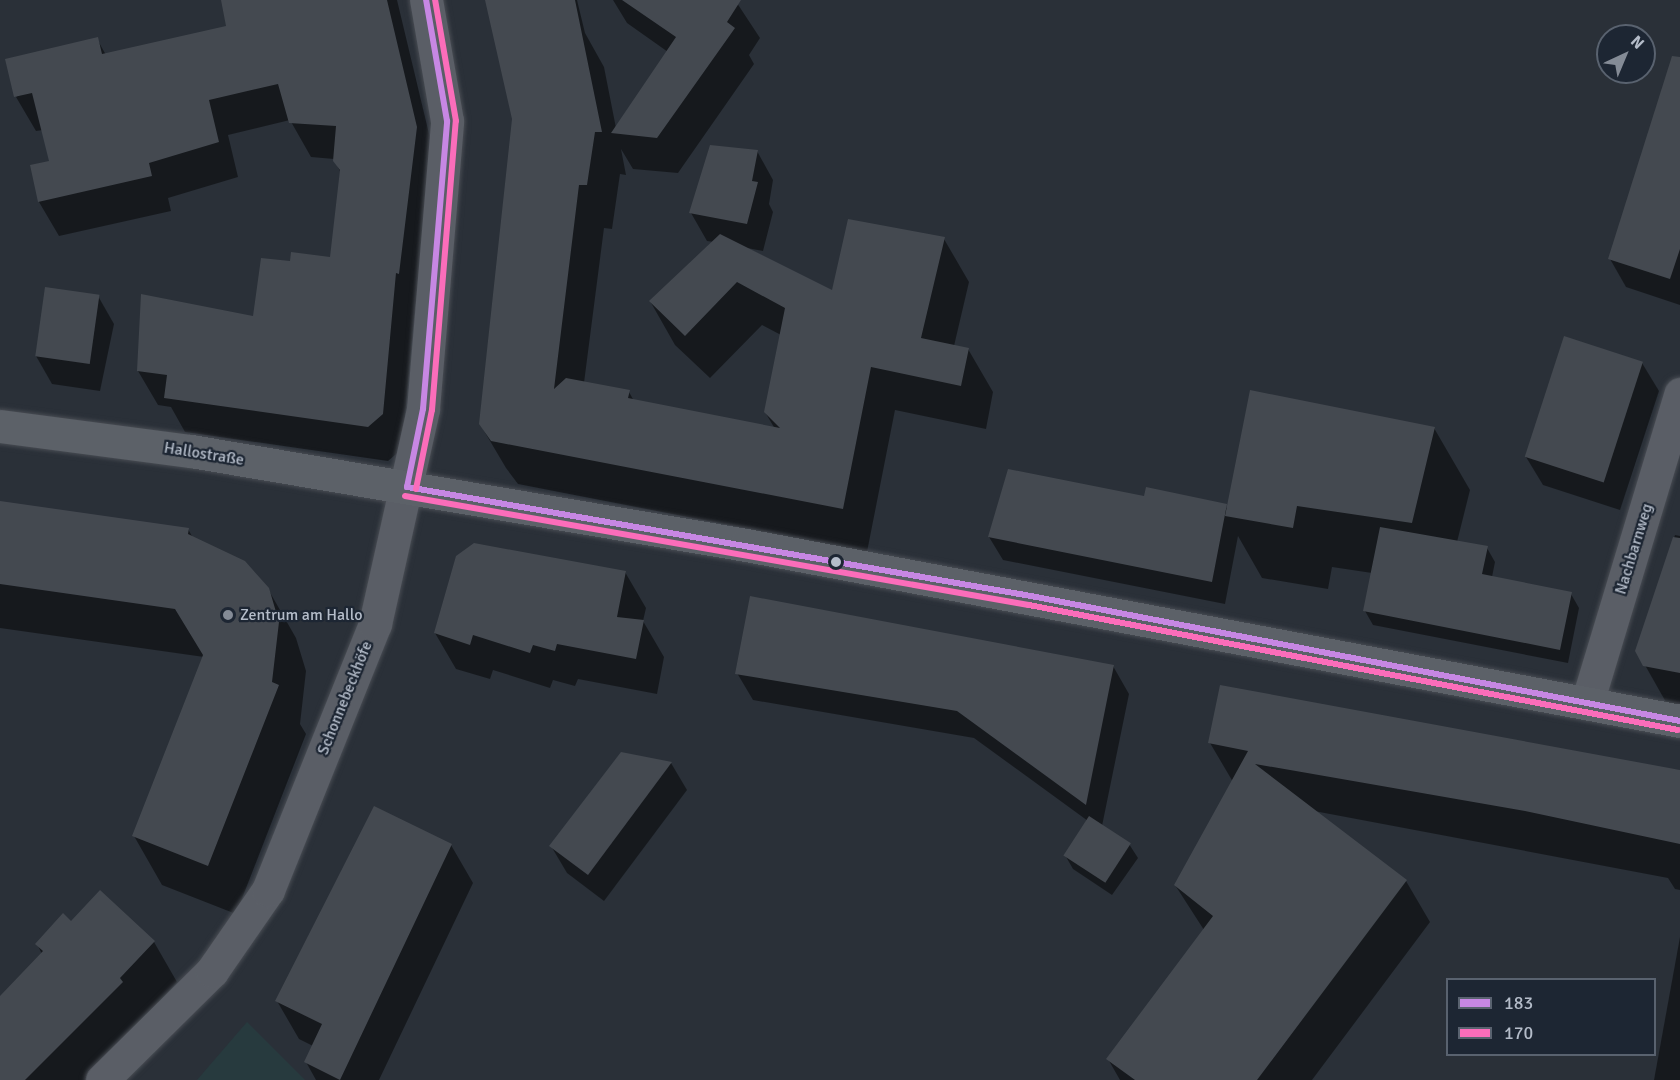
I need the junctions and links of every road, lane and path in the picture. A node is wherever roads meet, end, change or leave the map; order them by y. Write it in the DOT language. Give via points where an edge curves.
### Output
graph roads {
  1 [pos="426,0"];
  2 [pos="1680,394"];
  3 [pos="0,426"];
  4 [pos="407,487"];
  5 [pos="1587,704"];
  6 [pos="1680,721"];
  7 [pos="102,1080"];
  1 -- 4 [label="street, Schonnebeckhöfe" via="447,120 423,409"];
  2 -- 5 [label="street, Nachbarnweg"];
  3 -- 4 [label="main road, Hallostraße"];
  4 -- 5 [label="main road, Hallostraße" via="1030,596"];
  4 -- 7 [label="street, Schonnebeckhöfe" via="375,624 268,890 212,971"];
  5 -- 6 [label="main road, Hallostraße"];
}
